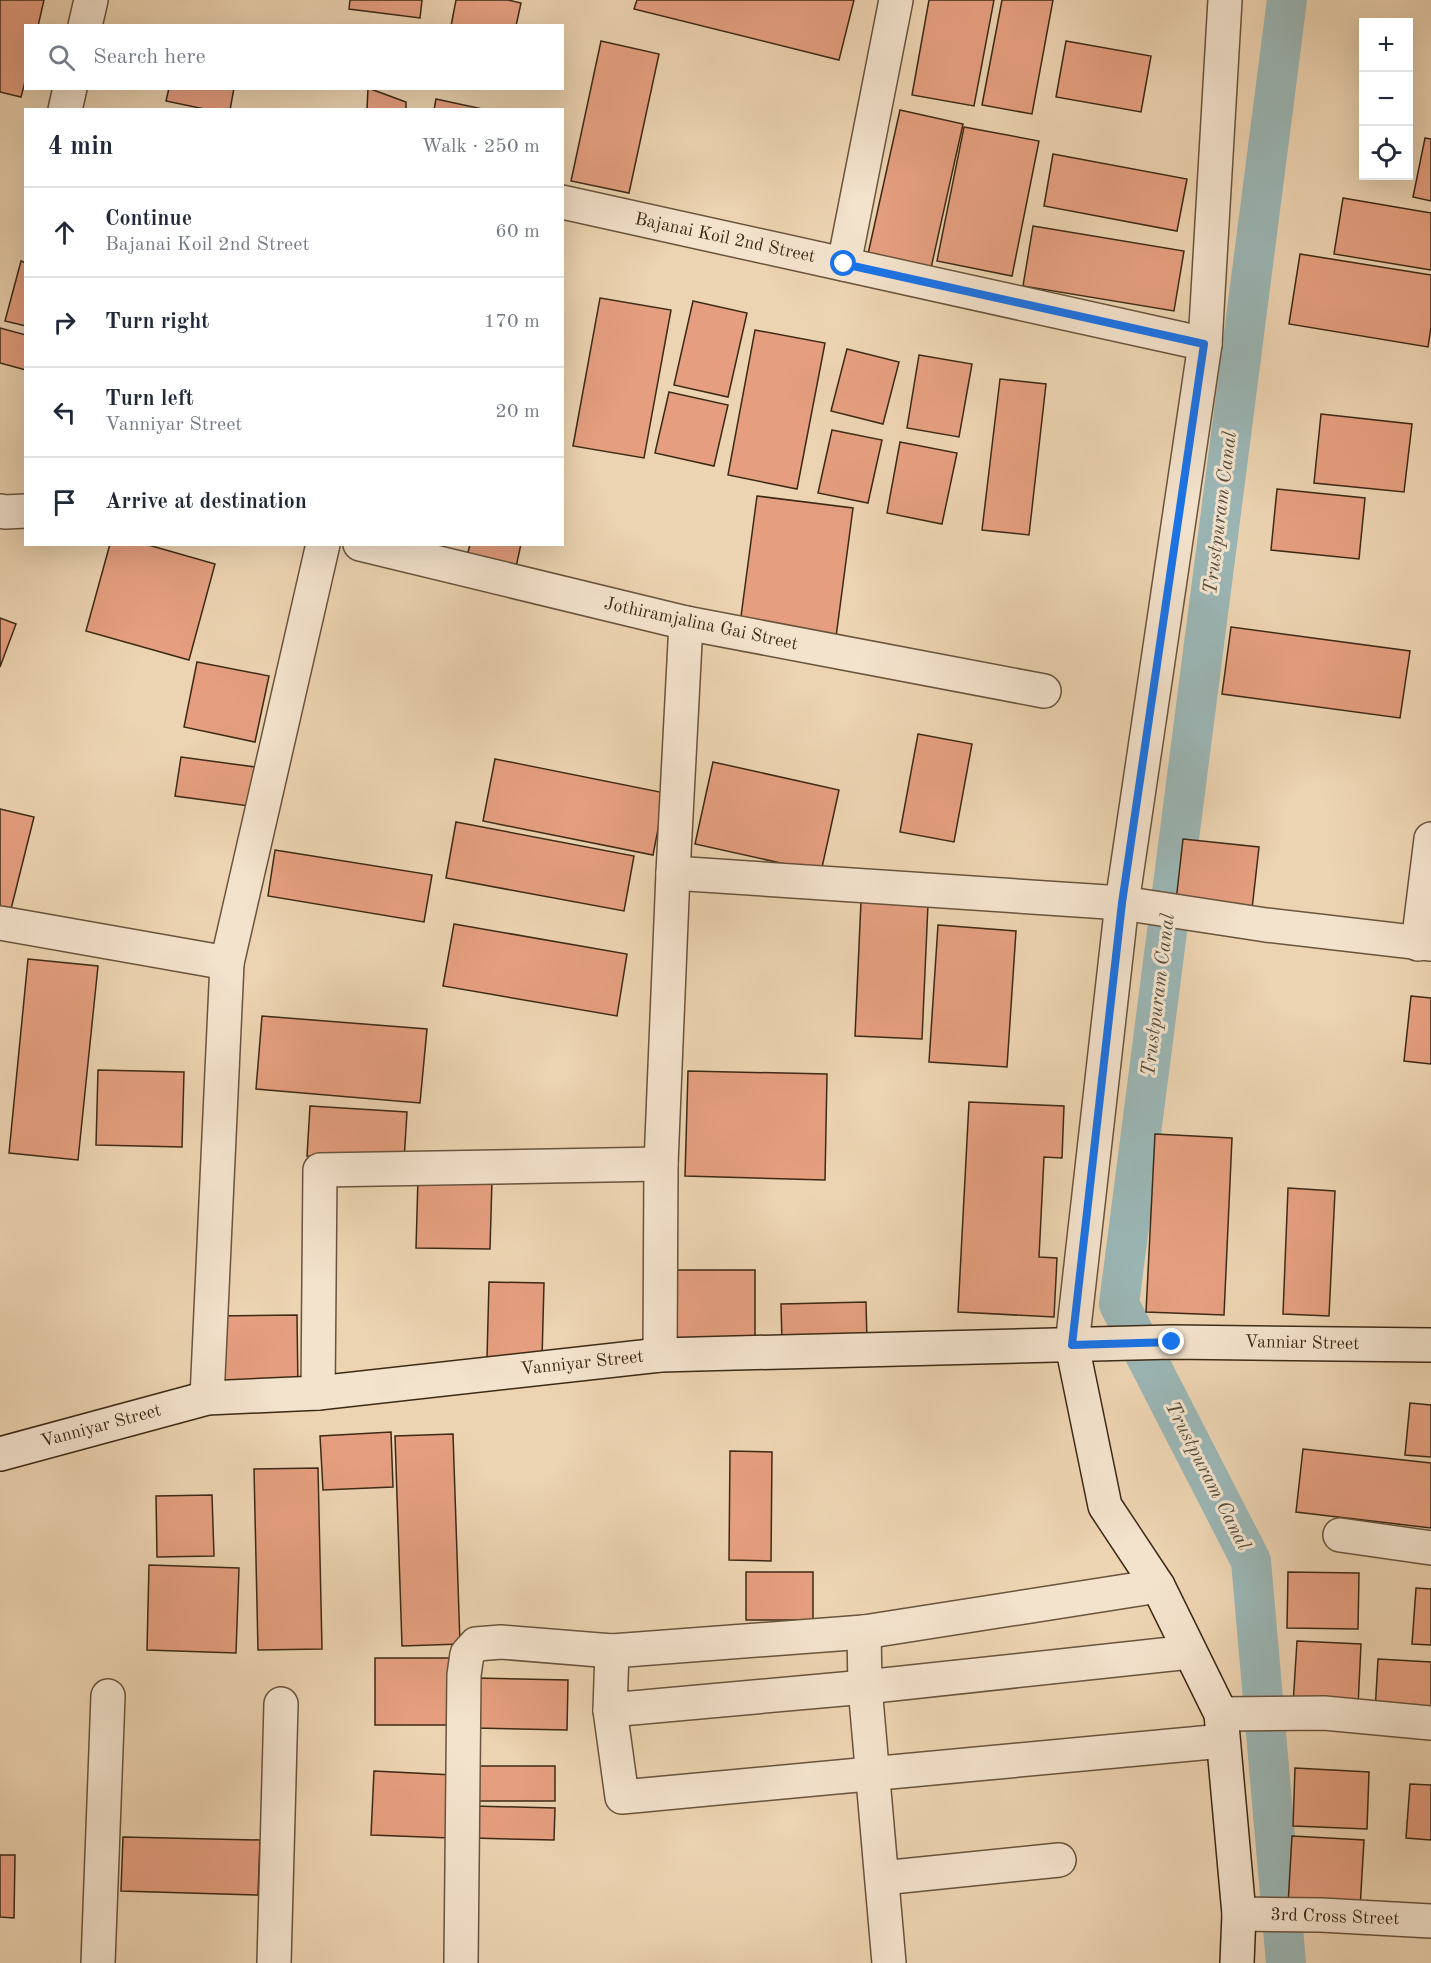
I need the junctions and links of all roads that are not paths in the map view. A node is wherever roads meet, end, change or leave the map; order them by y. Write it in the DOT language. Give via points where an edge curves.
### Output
graph roads {
  1 [pos="91,0"];
  2 [pos="896,0"];
  3 [pos="1225,0"];
  4 [pos="85,24"];
  5 [pos="70,90"];
  6 [pos="65,108"];
  7 [pos="564,202"];
  8 [pos="844,264"];
  9 [pos="1204,344"];
  10 [pos="0,511"];
  11 [pos="24,511"];
  12 [pos="323,546"];
  13 [pos="368,546"];
  14 [pos="686,623"];
  15 [pos="1044,691"];
  16 [pos="1431,839"];
  17 [pos="673,873"];
  18 [pos="1122,903"];
  19 [pos="0,922"];
  20 [pos="1425,944"];
  21 [pos="227,963"];
  22 [pos="661,1164"];
  23 [pos="1172,1342"];
  24 [pos="1072,1345"];
  25 [pos="1431,1345"];
  26 [pos="660,1355"];
  27 [pos="318,1393"];
  28 [pos="207,1398"];
  29 [pos="0,1454"];
  30 [pos="1340,1535"];
  31 [pos="1431,1548"];
  32 [pos="1158,1586"];
  33 [pos="864,1632"];
  34 [pos="612,1651"];
  35 [pos="1190,1652"];
  36 [pos="864,1687"];
  37 [pos="108,1696"];
  38 [pos="281,1704"];
  39 [pos="610,1710"];
  40 [pos="1431,1723"];
  41 [pos="1222,1727"];
  42 [pos="873,1773"];
  43 [pos="1059,1860"];
  44 [pos="882,1878"];
  45 [pos="1239,1914"];
  46 [pos="1431,1921"];
  47 [pos="98,1963"];
  48 [pos="274,1963"];
  49 [pos="461,1963"];
  50 [pos="889,1963"];
  51 [pos="1237,1963"];
  1 -- 4 [label="street"];
  2 -- 8 [label="street"];
  3 -- 9 [label="street"];
  5 -- 6 [label="street"];
  7 -- 8 [label="street, Bajanai Koil 2nd Street"];
  8 -- 9 [label="street, Bajanai Koil 2nd Street"];
  9 -- 18 [label="street"];
  10 -- 11 [label="street"];
  12 -- 21 [label="street"];
  13 -- 14 [label="street, Jothiramjalina Gai Street"];
  14 -- 15 [label="street, Jothiramjalina Gai Street"];
  14 -- 17 [label="street"];
  16 -- 20 [label="street"];
  17 -- 18 [label="street"];
  17 -- 22 [label="street"];
  18 -- 20 [label="street" via="1266,926"];
  18 -- 24 [label="street"];
  19 -- 21 [label="street"];
  21 -- 28 [label="street"];
  22 -- 26 [label="street"];
  22 -- 27 [label="street" via="320,1170"];
  23 -- 24 [label="street, Vanniyar Street"];
  23 -- 25 [label="street, Vanniar Street"];
  24 -- 26 [label="street, Vanniyar Street"];
  24 -- 32 [label="street" via="1105,1506"];
  26 -- 27 [label="street, Vanniyar Street"];
  27 -- 28 [label="street, Vanniyar Street"];
  28 -- 29 [label="street, Vanniyar Street"];
  30 -- 31 [label="street"];
  32 -- 33 [label="street"];
  32 -- 35 [label="street"];
  33 -- 34 [label="street"];
  33 -- 36 [label="street"];
  34 -- 39 [label="street"];
  34 -- 49 [label="street" via="501,1642 476,1644 467,1654"];
  35 -- 36 [label="street"];
  35 -- 41 [label="street"];
  36 -- 39 [label="street"];
  36 -- 42 [label="street"];
  37 -- 47 [label="street"];
  38 -- 48 [label="street"];
  39 -- 42 [label="street" via="622,1797"];
  40 -- 41 [label="street" via="1324,1713"];
  41 -- 42 [label="street"];
  41 -- 45 [label="street"];
  42 -- 44 [label="street"];
  43 -- 44 [label="street"];
  44 -- 50 [label="street"];
  45 -- 46 [label="street, 3rd Cross Street"];
  45 -- 51 [label="street"];
}
